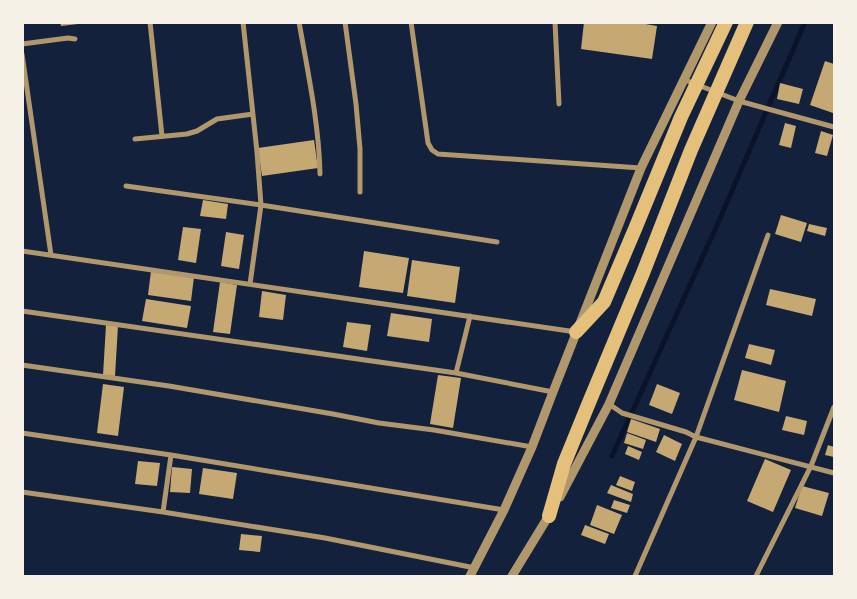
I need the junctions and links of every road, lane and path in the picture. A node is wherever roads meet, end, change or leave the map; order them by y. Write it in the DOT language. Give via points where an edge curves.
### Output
graph roads {
  1 [pos="150,22"];
  2 [pos="243,22"];
  3 [pos="299,22"];
  4 [pos="345,22"];
  5 [pos="411,22"];
  6 [pos="555,22"];
  7 [pos="712,22"];
  8 [pos="726,22"];
  9 [pos="747,22"];
  10 [pos="778,22"];
  11 [pos="75,39"];
  12 [pos="22,44"];
  13 [pos="22,54"];
  14 [pos="685,80"];
  15 [pos="739,101"];
  16 [pos="559,104"];
  17 [pos="253,114"];
  18 [pos="834,127"];
  19 [pos="162,136"];
  20 [pos="135,139"];
  21 [pos="641,168"];
  22 [pos="320,174"];
  23 [pos="126,186"];
  24 [pos="360,192"];
  25 [pos="260,205"];
  26 [pos="768,235"];
  27 [pos="497,242"];
  28 [pos="22,251"];
  29 [pos="50,255"];
  30 [pos="250,284"];
  31 [pos="22,311"];
  32 [pos="470,316"];
  33 [pos="576,332"];
  34 [pos="22,365"];
  35 [pos="456,373"];
  36 [pos="553,392"];
  37 [pos="609,404"];
  38 [pos="834,407"];
  39 [pos="22,433"];
  40 [pos="696,437"];
  41 [pos="532,447"];
  42 [pos="171,455"];
  43 [pos="811,466"];
  44 [pos="834,473"];
  45 [pos="22,492"];
  46 [pos="504,510"];
  47 [pos="163,512"];
  48 [pos="549,516"];
  49 [pos="472,572"];
  50 [pos="512,576"];
  51 [pos="635,576"];
  52 [pos="756,576"];
  1 -- 19 [label="street"];
  2 -- 17 [label="street"];
  3 -- 22 [label="street" via="311,90"];
  4 -- 24 [label="street" via="360,149"];
  5 -- 21 [label="street" via="428,143 438,154"];
  6 -- 16 [label="street"];
  7 -- 14 [label="street"];
  8 -- 33 [label="highway" via="681,117 604,302"];
  9 -- 48 [label="highway" via="691,150 564,464"];
  10 -- 15 [label="street"];
  11 -- 12 [label="street"];
  13 -- 29 [label="street"];
  14 -- 15 [label="street"];
  14 -- 21 [label="street"];
  15 -- 18 [label="street"];
  15 -- 37 [label="street"];
  17 -- 19 [label="street" via="217,119 188,134"];
  17 -- 25 [label="street"];
  19 -- 20 [label="street"];
  21 -- 33 [label="street"];
  23 -- 25 [label="street"];
  25 -- 27 [label="street"];
  25 -- 30 [label="street"];
  26 -- 40 [label="street"];
  28 -- 29 [label="street"];
  29 -- 30 [label="street"];
  30 -- 32 [label="street"];
  31 -- 35 [label="street"];
  32 -- 33 [label="street"];
  32 -- 35 [label="street"];
  33 -- 36 [label="street"];
  34 -- 41 [label="street" via="169,386"];
  35 -- 36 [label="street"];
  36 -- 41 [label="street"];
  37 -- 40 [label="street" via="622,413"];
  37 -- 48 [label="street"];
  38 -- 43 [label="street"];
  39 -- 42 [label="street"];
  40 -- 43 [label="street"];
  40 -- 51 [label="street"];
  41 -- 46 [label="street"];
  42 -- 46 [label="street"];
  42 -- 47 [label="street"];
  43 -- 44 [label="street"];
  43 -- 52 [label="street"];
  45 -- 47 [label="street"];
  46 -- 49 [label="street"];
  47 -- 49 [label="street" via="325,538"];
  48 -- 50 [label="street"];
}
